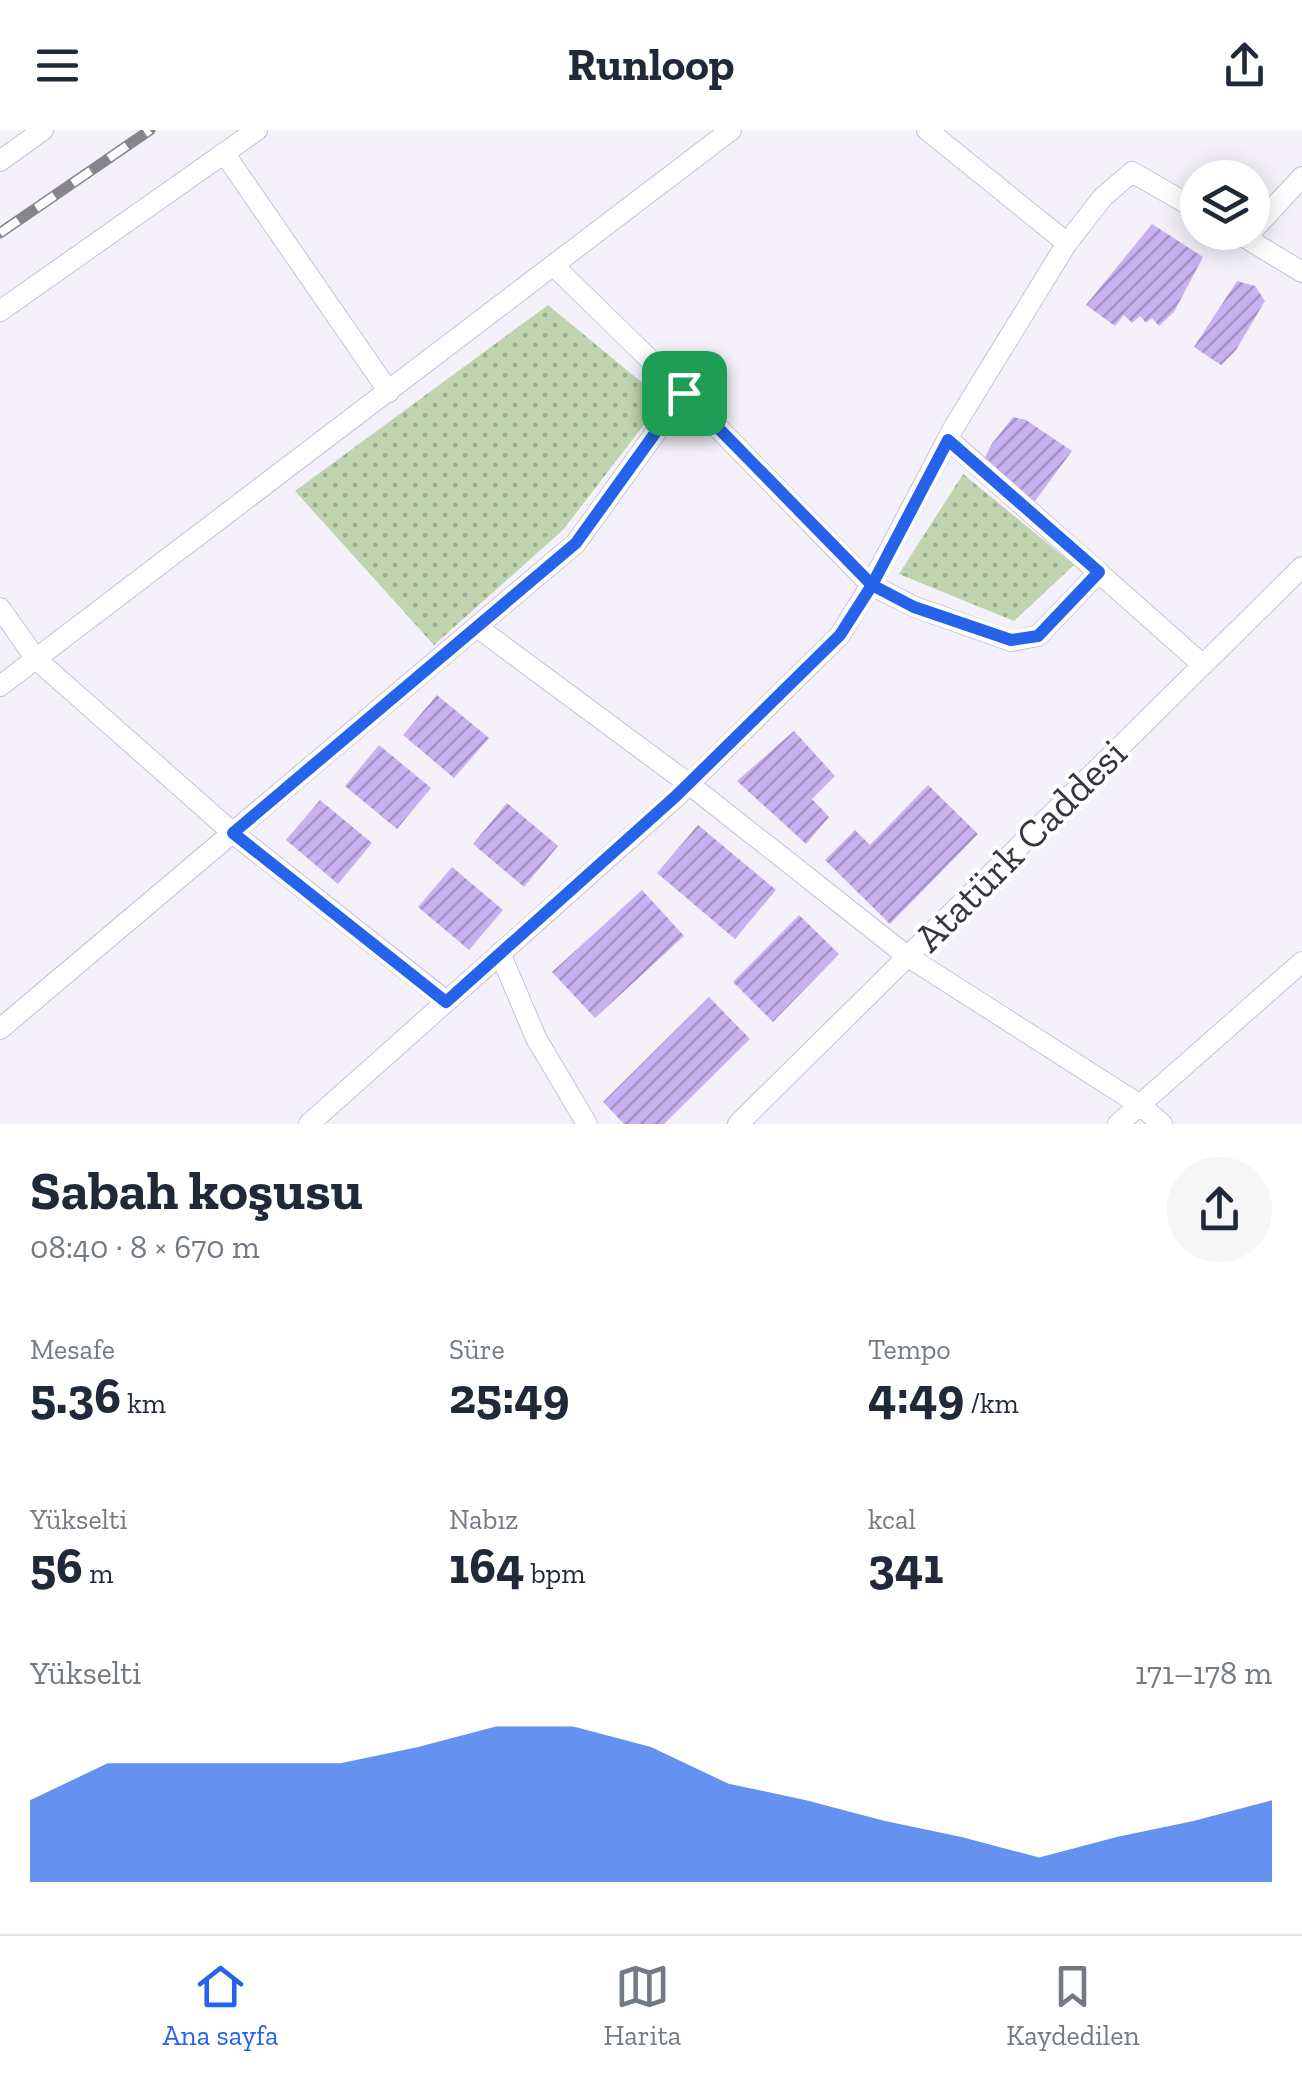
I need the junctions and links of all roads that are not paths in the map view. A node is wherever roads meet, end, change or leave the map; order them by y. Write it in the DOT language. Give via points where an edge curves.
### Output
graph roads {
  1 [pos="42,130"];
  2 [pos="257,130"];
  3 [pos="731,130"];
  4 [pos="927,130"];
  5 [pos="224,154"];
  6 [pos="0,161"];
  7 [pos="1302,176"];
  8 [pos="1180,200"];
  9 [pos="1270,209"];
  10 [pos="1067,243"];
  11 [pos="1270,250"];
  12 [pos="554,266"];
  13 [pos="1302,272"];
  14 [pos="0,311"];
  15 [pos="389,392"];
  16 [pos="684,393"];
  17 [pos="948,440"];
  18 [pos="1302,568"];
  19 [pos="1099,572"];
  20 [pos="872,585"];
  21 [pos="0,608"];
  22 [pos="477,627"];
  23 [pos="36,659"];
  24 [pos="1203,665"];
  25 [pos="0,686"];
  26 [pos="688,784"];
  27 [pos="233,833"];
  28 [pos="500,953"];
  29 [pos="907,956"];
  30 [pos="1302,962"];
  31 [pos="446,1002"];
  32 [pos="0,1029"];
  33 [pos="1140,1104"];
  34 [pos="309,1124"];
  35 [pos="586,1124"];
  36 [pos="738,1124"];
  37 [pos="1118,1124"];
  38 [pos="1162,1124"];
  1 -- 6 [label="street"];
  2 -- 5 [label="street"];
  3 -- 12 [label="street"];
  4 -- 10 [label="street"];
  5 -- 14 [label="street"];
  5 -- 15 [label="street"];
  7 -- 9 [label="street"];
  8 -- 10 [label="street" via="1132,172"];
  10 -- 17 [label="street"];
  11 -- 13 [label="street"];
  12 -- 15 [label="street"];
  12 -- 16 [label="street"];
  15 -- 23 [label="street"];
  16 -- 20 [label="street"];
  16 -- 22 [label="street" via="576,543"];
  17 -- 19 [label="street"];
  17 -- 20 [label="street"];
  18 -- 24 [label="street, Atatürk Caddesi"];
  19 -- 20 [label="street" via="1038,636 1011,640 914,607"];
  19 -- 24 [label="street"];
  20 -- 26 [label="street" via="840,635"];
  21 -- 23 [label="street"];
  22 -- 26 [label="street"];
  22 -- 27 [label="street"];
  23 -- 25 [label="street"];
  23 -- 27 [label="street"];
  24 -- 29 [label="street, Atatürk Caddesi"];
  26 -- 28 [label="street"];
  26 -- 29 [label="street"];
  27 -- 31 [label="street"];
  27 -- 32 [label="street"];
  28 -- 31 [label="street"];
  28 -- 35 [label="street" via="536,1038"];
  29 -- 33 [label="street"];
  29 -- 36 [label="street, Atatürk Caddesi"];
  30 -- 33 [label="street"];
  31 -- 34 [label="street"];
  33 -- 37 [label="street"];
  33 -- 38 [label="street"];
}
